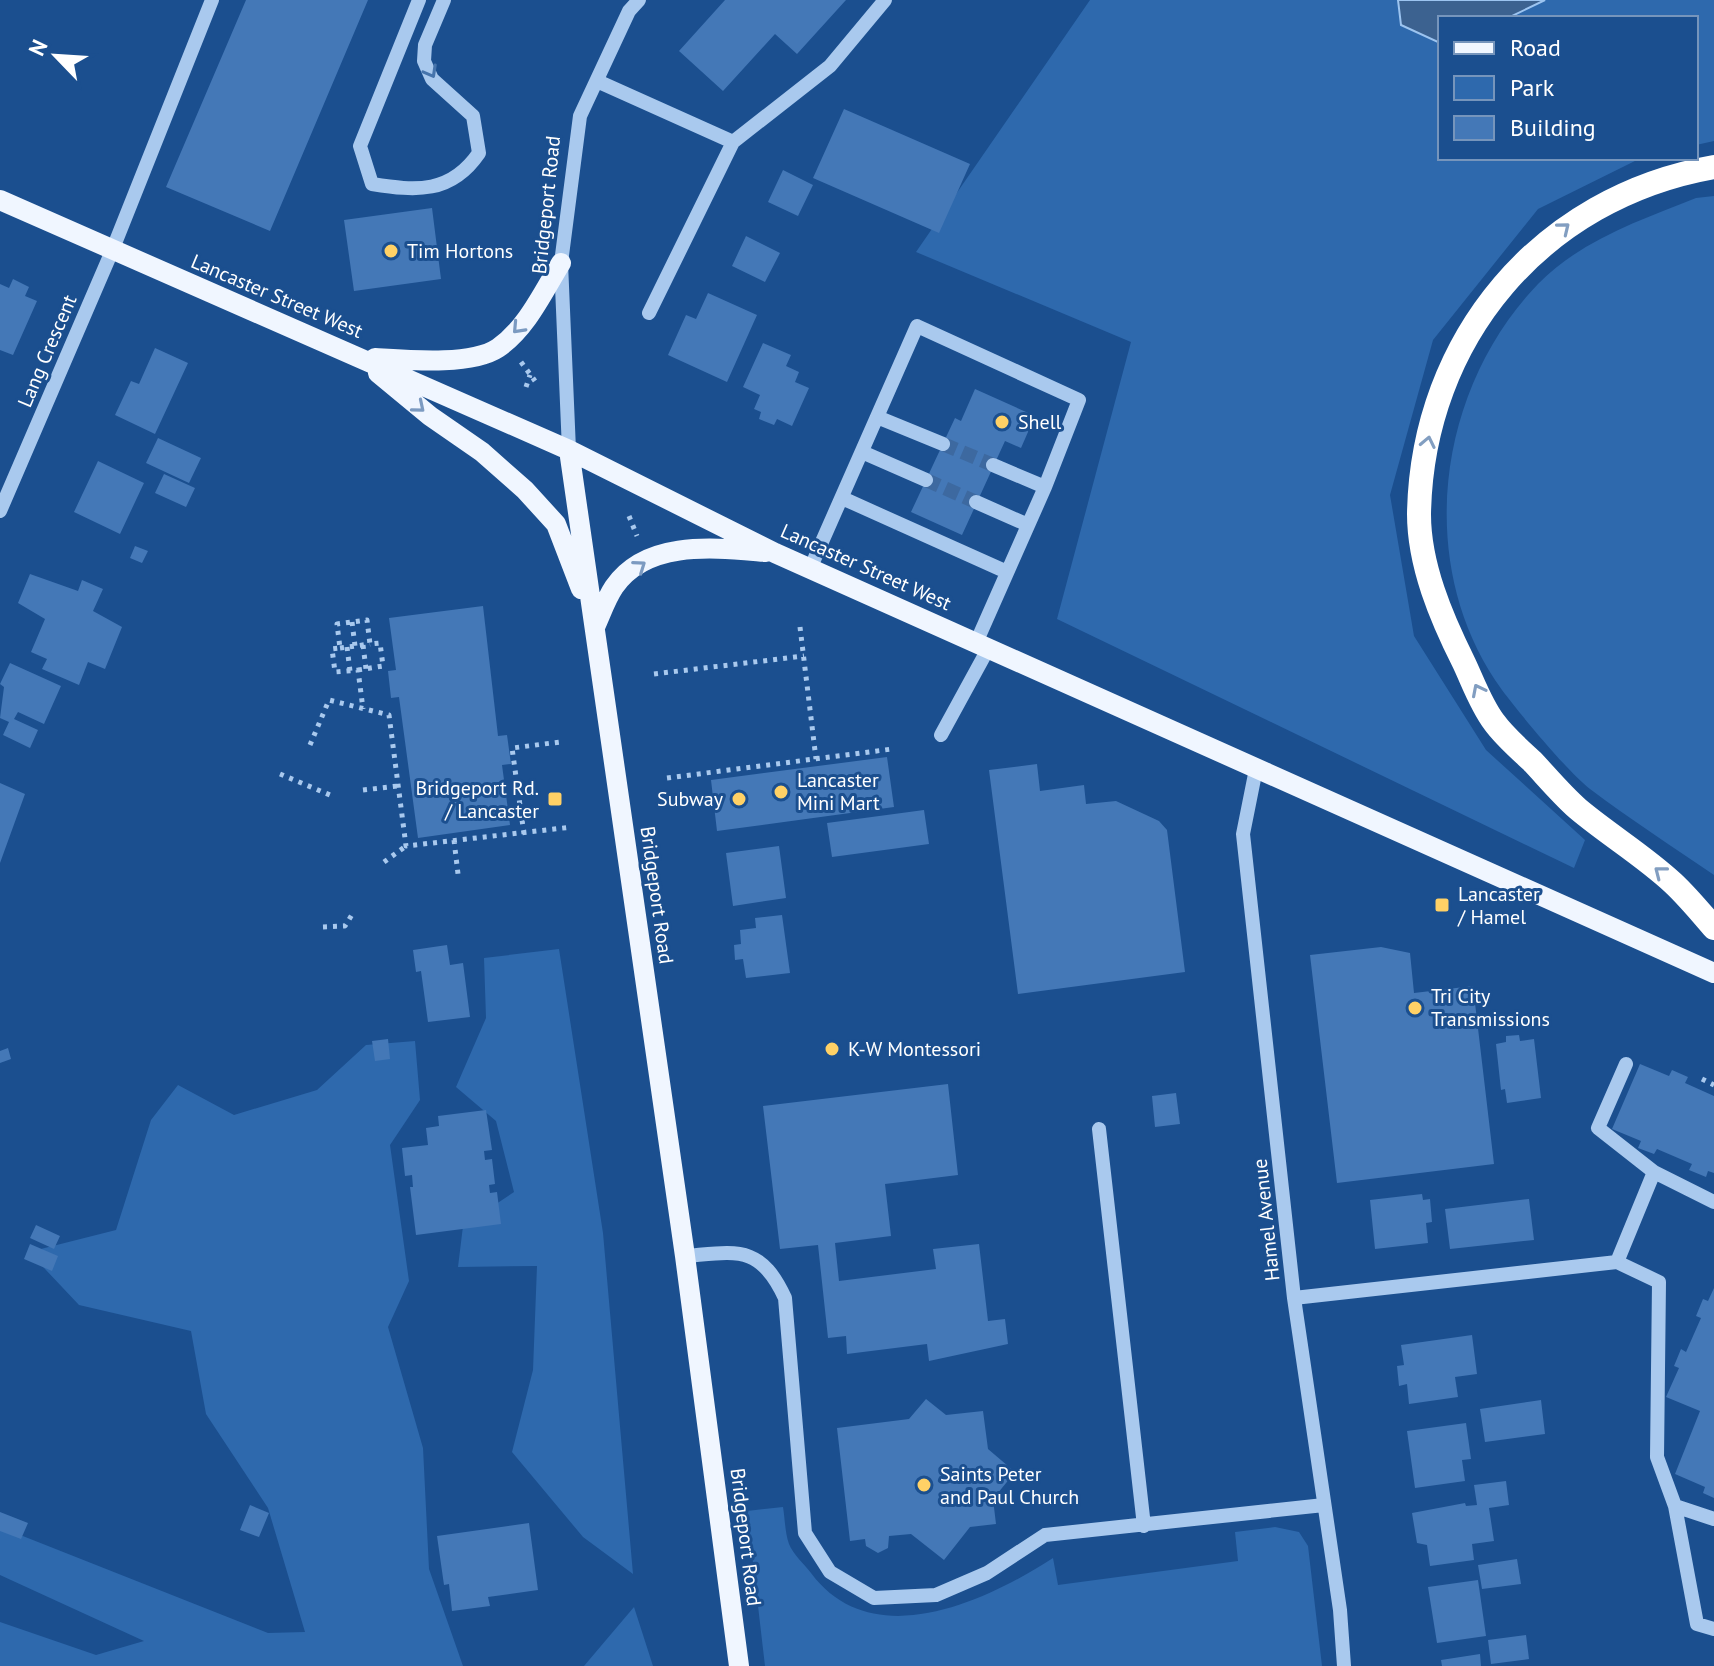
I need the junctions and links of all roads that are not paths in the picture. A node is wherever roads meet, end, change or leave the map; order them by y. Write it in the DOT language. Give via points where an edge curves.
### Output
graph roads {
  1 [pos="212,0"];
  2 [pos="419,0"];
  3 [pos="444,0"];
  4 [pos="639,0"];
  5 [pos="885,0"];
  6 [pos="597,81"];
  7 [pos="733,142"];
  8 [pos="1714,167"];
  9 [pos="0,200"];
  10 [pos="112,251"];
  11 [pos="561,263"];
  12 [pos="649,313"];
  13 [pos="360,357"];
  14 [pos="877,417"];
  15 [pos="943,444"];
  16 [pos="569,450"];
  17 [pos="862,452"];
  18 [pos="993,465"];
  19 [pos="926,480"];
  20 [pos="1045,487"];
  21 [pos="842,498"];
  22 [pos="976,502"];
  23 [pos="0,511"];
  24 [pos="1028,525"];
  25 [pos="775,553"];
  26 [pos="810,569"];
  27 [pos="1007,572"];
  28 [pos="595,627"];
  29 [pos="982,646"];
  30 [pos="941,735"];
  31 [pos="1256,769"];
  32 [pos="1714,928"];
  33 [pos="1714,973"];
  34 [pos="1626,1064"];
  35 [pos="1099,1129"];
  36 [pos="1654,1172"];
  37 [pos="1714,1202"];
  38 [pos="685,1256"];
  39 [pos="1617,1262"];
  40 [pos="1294,1298"];
  41 [pos="1324,1505"];
  42 [pos="1675,1506"];
  43 [pos="1714,1519"];
  44 [pos="1144,1526"];
  45 [pos="1714,1629"];
  46 [pos="739,1666"];
  47 [pos="1344,1666"];
  1 -- 10 [label="street, Lang Crescent"];
  3 -- 2 [label="street, one-way" via="425,45 424,61 432,79 473,116 479,153 465,173 419,191 372,184 360,146"];
  4 -- 6 [label="street, Bridgeport Road"];
  5 -- 7 [label="street" via="830,66"];
  6 -- 7 [label="street"];
  6 -- 11 [label="street, Bridgeport Road" via="580,116"];
  7 -- 12 [label="street"];
  32 -- 8 [label="highway, one-way" via="1673,883 1576,807 1494,722 1448,631 1428,575 1419,515 1426,447 1446,374 1481,312 1526,259 1577,218 1664,178"];
  9 -- 10 [label="main road, Lancaster Street West"];
  10 -- 13 [label="main road, Lancaster Street West"];
  10 -- 23 [label="street, Lang Crescent"];
  11 -- 13 [label="main road, one-way" via="524,324 496,350 440,362"];
  11 -- 16 [label="street, Bridgeport Road"];
  13 -- 16 [label="main road, Lancaster Street West"];
  13 -- 28 [label="main road, one-way" via="482,452 556,524"];
  14 -- 15 [label="street"];
  14 -- 17 [label="street"];
  14 -- 20 [label="street" via="917,326 1079,400"];
  16 -- 25 [label="main road, Lancaster Street West"];
  16 -- 28 [label="main road, Bridgeport Road"];
  17 -- 19 [label="street"];
  17 -- 21 [label="street"];
  18 -- 20 [label="street"];
  20 -- 24 [label="street"];
  21 -- 26 [label="street"];
  21 -- 27 [label="street"];
  22 -- 24 [label="street"];
  24 -- 27 [label="street"];
  25 -- 26 [label="main road, Lancaster Street West"];
  28 -- 25 [label="main road, one-way" via="615,586 646,560 697,547"];
  26 -- 29 [label="main road, Lancaster Street West"];
  27 -- 29 [label="street"];
  28 -- 38 [label="main road, Bridgeport Road"];
  29 -- 30 [label="street"];
  29 -- 31 [label="main road, Lancaster Street West"];
  31 -- 33 [label="main road, Lancaster Street West"];
  31 -- 40 [label="street, Hamel Avenue" via="1243,834"];
  34 -- 36 [label="street" via="1598,1128"];
  35 -- 44 [label="street"];
  36 -- 37 [label="street"];
  36 -- 39 [label="street"];
  38 -- 44 [label="street" via="743,1252 773,1273 785,1298 805,1533 830,1572 874,1598 936,1595 987,1573 1045,1535"];
  38 -- 46 [label="main road, Bridgeport Road"];
  39 -- 40 [label="street"];
  39 -- 42 [label="street" via="1659,1282 1657,1457"];
  40 -- 41 [label="street, Hamel Avenue"];
  41 -- 44 [label="street"];
  41 -- 47 [label="street, Hamel Avenue"];
  42 -- 43 [label="street"];
  42 -- 45 [label="street" via="1697,1624"];
}
